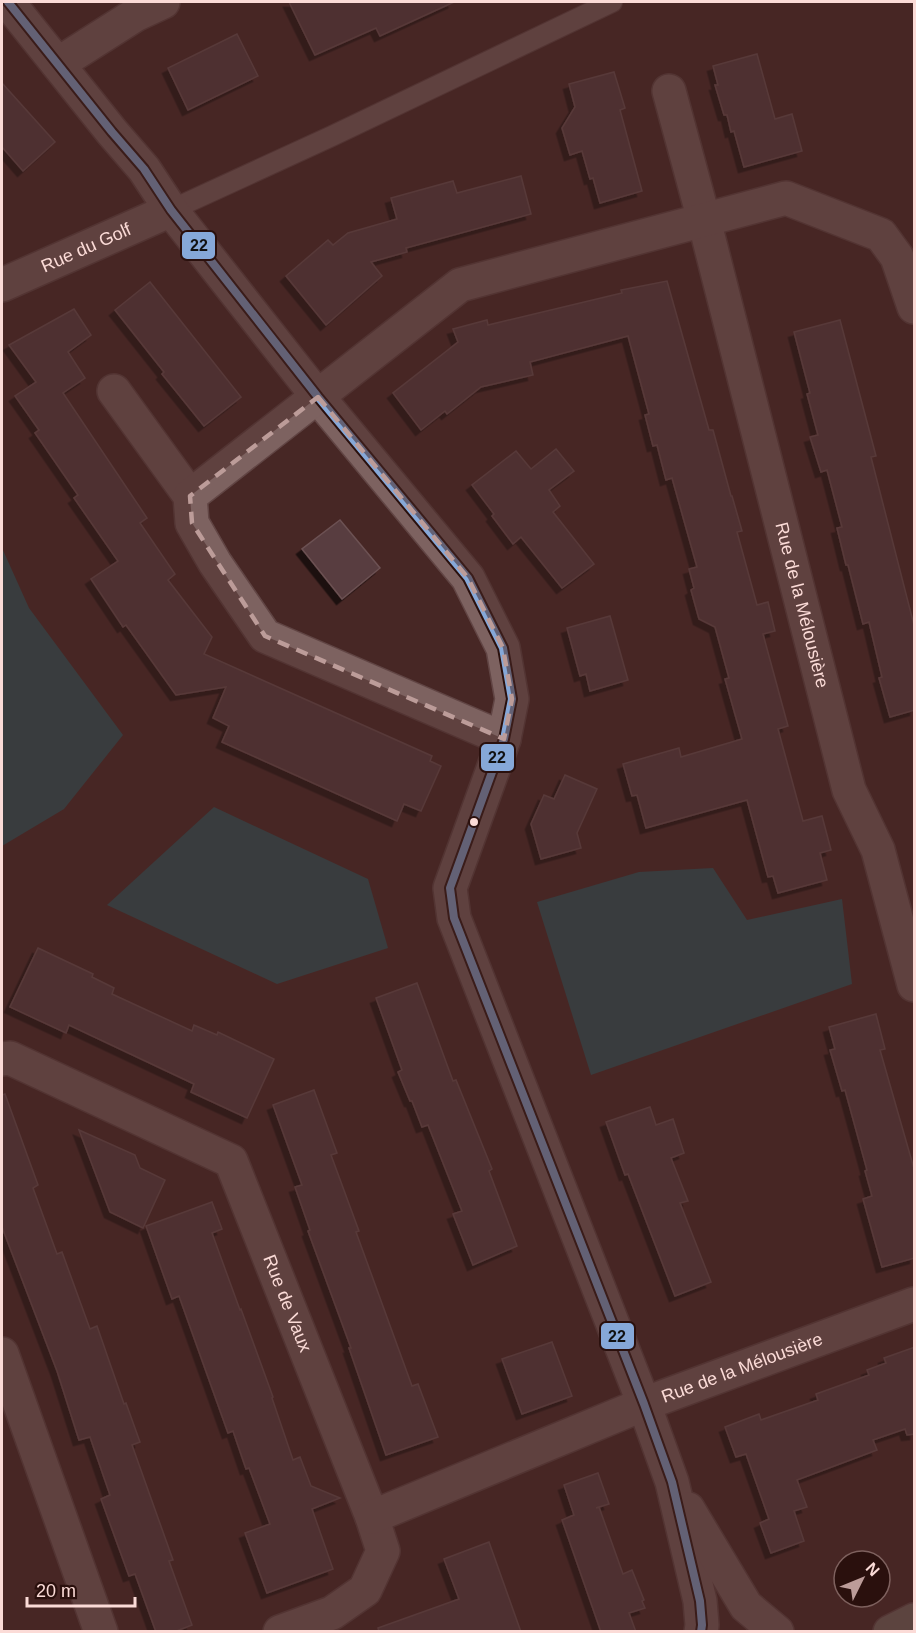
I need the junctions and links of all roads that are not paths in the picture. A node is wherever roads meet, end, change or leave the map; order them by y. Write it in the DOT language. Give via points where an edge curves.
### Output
graph roads {
  1 [pos="8,2"];
  2 [pos="163,2"];
  3 [pos="612,2"];
  4 [pos="58,63"];
  5 [pos="669,91"];
  6 [pos="171,210"];
  7 [pos="704,220"];
  8 [pos="2,285"];
  9 [pos="915,307"];
  10 [pos="114,391"];
  11 [pos="318,397"];
  12 [pos="190,496"];
  13 [pos="504,739"];
  14 [pos="915,985"];
  15 [pos="2,1059"];
  16 [pos="915,1304"];
  17 [pos="2,1354"];
  18 [pos="644,1404"];
  19 [pos="672,1482"];
  20 [pos="372,1517"];
  21 [pos="915,1620"];
  22 [pos="100,1632"];
  23 [pos="280,1632"];
  24 [pos="701,1632"];
  25 [pos="777,1632"];
  26 [pos="890,1632"];
  1 -- 4 [label="street"];
  2 -- 4 [label="street"];
  3 -- 6 [label="lane"];
  4 -- 6 [label="street" via="144,169"];
  5 -- 7 [label="street, Rue de la Mélousière"];
  6 -- 8 [label="street, Rue du Golf"];
  6 -- 11 [label="street"];
  7 -- 9 [label="street" via="786,198 881,235 897,257"];
  7 -- 11 [label="street" via="460,285"];
  7 -- 14 [label="street, Rue de la Mélousière" via="849,790 878,850"];
  10 -- 12 [label="street"];
  11 -- 12 [label="street"];
  11 -- 13 [label="street" via="468,578 503,648 512,699"];
  12 -- 13 [label="street" via="192,523 265,636"];
  13 -- 18 [label="street" via="450,888 454,918"];
  15 -- 20 [label="street, Rue de Vaux" via="10,1058 231,1161"];
  16 -- 18 [label="street, Rue de la Mélousière"];
  17 -- 22 [label="street"];
  18 -- 19 [label="street"];
  18 -- 20 [label="street, Rue de la Mélousière"];
  19 -- 24 [label="street" via="700,1601"];
  19 -- 25 [label="street" via="746,1606"];
  20 -- 23 [label="street, Rue de Vaux" via="382,1551 365,1590 332,1613"];
  21 -- 26 [label="main road"];
}
